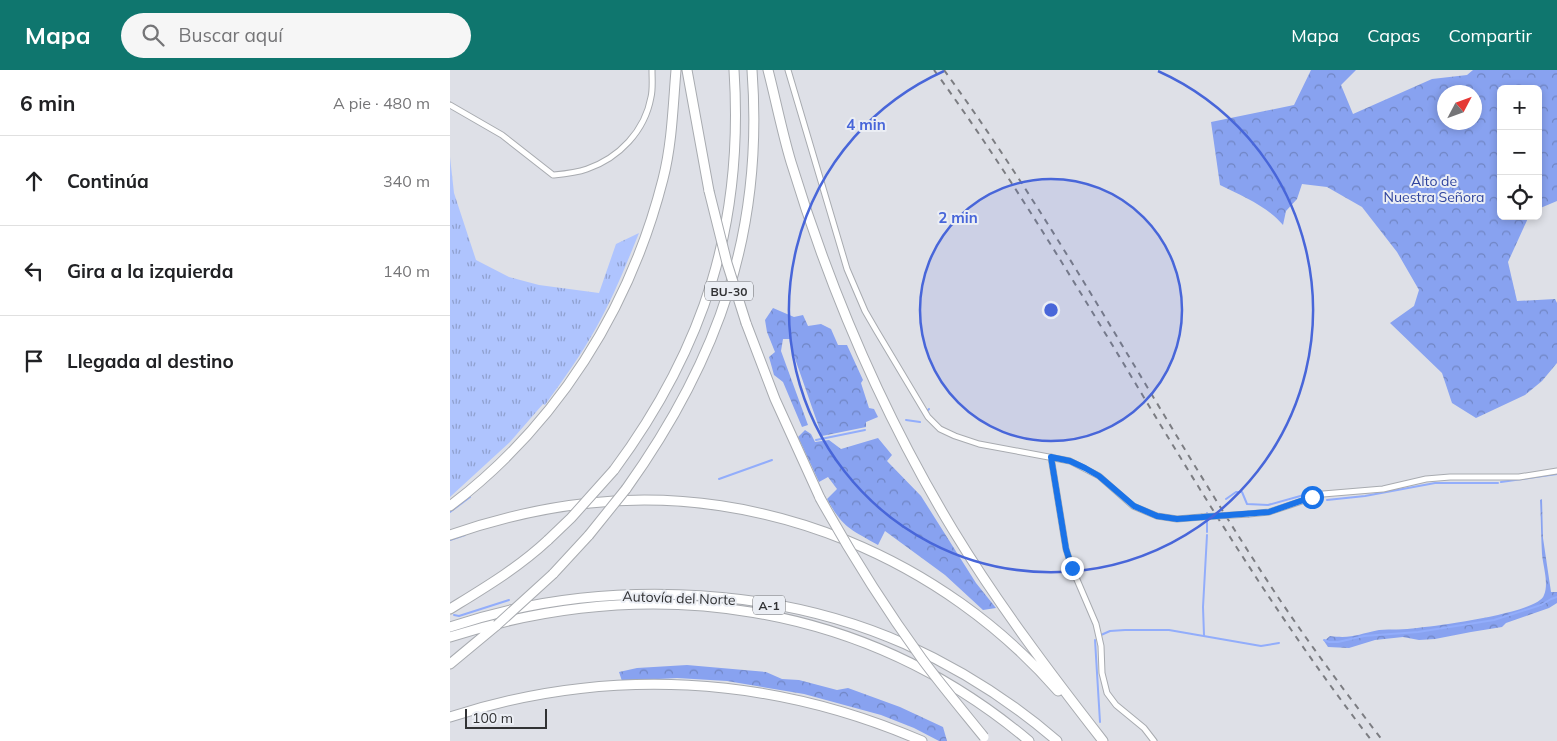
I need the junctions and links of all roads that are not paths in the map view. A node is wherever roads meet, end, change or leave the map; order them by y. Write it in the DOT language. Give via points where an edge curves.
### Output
graph roads {
  1 [pos="652,70"];
  2 [pos="676,70"];
  3 [pos="687,70"];
  4 [pos="734,70"];
  5 [pos="752,70"];
  6 [pos="768,70"];
  7 [pos="788,70"];
  8 [pos="450,105"];
  9 [pos="1051,457"];
  10 [pos="1557,471"];
  11 [pos="450,506"];
  12 [pos="450,535"];
  13 [pos="450,609"];
  14 [pos="497,625"];
  15 [pos="450,627"];
  16 [pos="450,637"];
  17 [pos="450,659"];
  18 [pos="450,664"];
  19 [pos="450,717"];
  20 [pos="986,739"];
  21 [pos="922,741"];
  22 [pos="1029,741"];
  23 [pos="1057,741"];
  24 [pos="1099,741"];
  25 [pos="1103,741"];
  26 [pos="1154,741"];
  1 -- 8 [label="street" via="652,96 640,129 607,160 574,172 553,175 502,135"];
  2 -- 11 [label="highway" via="672,125 663,178 650,226 613,313 550,410 498,466"];
  3 -- 20 [label="highway, bridge" via="709,191 727,263 775,399 820,498 852,554 923,661"];
  4 -- 13 [label="highway, BU-30, bridge" via="734,162 724,233 702,311 676,373 650,419 614,470 571,518 520,564"];
  5 -- 14 [label="highway, BU-30, bridge" via="753,162 742,244 705,356 657,444 626,489 553,574"];
  6 -- 25 [label="highway" via="791,160 825,261 857,342 898,428 948,521 986,582"];
  7 -- 9 [label="street" via="847,269 872,323 928,417 940,429 954,436 1014,452"];
  9 -- 10 [label="street, bridge" via="1070,461 1099,476 1134,506 1157,516 1177,519 1269,512 1323,494 1383,489 1426,480 1518,477"];
  9 -- 26 [label="street" via="1066,549 1096,624 1107,693"];
  12 -- 24 [label="highway" via="532,512 591,503 636,501 718,506 800,524 885,557 965,606 1030,661"];
  14 -- 17 [label="highway, BU-30"];
  14 -- 18 [label="highway"];
  15 -- 23 [label="highway, Autovía del Norte / A-1" via="534,606 618,596 701,596 771,605 826,617 904,644 944,663 990,690"];
  16 -- 22 [label="highway, Autovía del Norte / A-1" via="512,620 602,606 688,605 752,611 834,632 902,658 970,696"];
  19 -- 21 [label="highway" via="512,700 577,688 670,683 731,688 807,702 872,721"];
}
